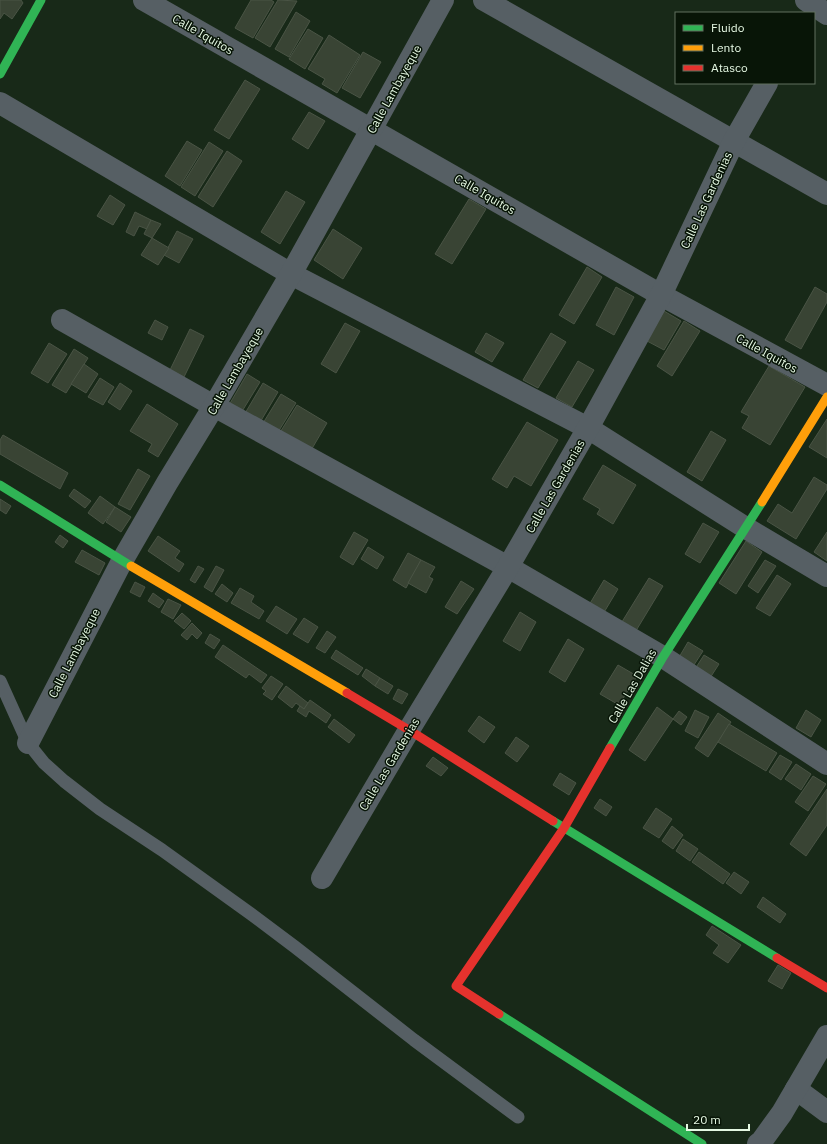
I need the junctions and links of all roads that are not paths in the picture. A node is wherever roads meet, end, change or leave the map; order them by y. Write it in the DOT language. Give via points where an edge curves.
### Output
graph roads {
  1 [pos="41,0"];
  2 [pos="144,0"];
  3 [pos="443,0"];
  4 [pos="484,0"];
  5 [pos="0,74"];
  6 [pos="766,84"];
  7 [pos="0,103"];
  8 [pos="371,129"];
  9 [pos="734,141"];
  10 [pos="827,194"];
  11 [pos="291,274"];
  12 [pos="662,295"];
  13 [pos="62,320"];
  14 [pos="827,385"];
  15 [pos="827,397"];
  16 [pos="214,406"];
  17 [pos="588,428"];
  18 [pos="0,486"];
  19 [pos="746,528"];
  20 [pos="122,561"];
  21 [pos="508,567"];
  22 [pos="827,576"];
  23 [pos="663,657"];
  24 [pos="0,681"];
  25 [pos="409,730"];
  26 [pos="28,743"];
  27 [pos="827,764"];
  28 [pos="564,828"];
  29 [pos="322,878"];
  30 [pos="827,988"];
  31 [pos="827,1036"];
  32 [pos="796,1089"];
  33 [pos="827,1112"];
  34 [pos="518,1117"];
  35 [pos="702,1144"];
  36 [pos="758,1144"];
  1 -- 5 [label="street"];
  2 -- 8 [label="street, Calle Iquitos"];
  3 -- 8 [label="street, Calle Lambayeque"];
  4 -- 9 [label="street"];
  6 -- 9 [label="street, Calle Las Gardenias"];
  7 -- 11 [label="street"];
  8 -- 11 [label="street, Calle Lambayeque"];
  8 -- 12 [label="street, Calle Iquitos"];
  9 -- 10 [label="street"];
  9 -- 12 [label="street, Calle Las Gardenias"];
  11 -- 16 [label="street, Calle Lambayeque"];
  11 -- 17 [label="street"];
  12 -- 14 [label="street, Calle Iquitos"];
  12 -- 17 [label="street, Calle Las Gardenias"];
  13 -- 16 [label="street"];
  15 -- 19 [label="street, Calle Las Dalias"];
  16 -- 20 [label="street, Calle Lambayeque"];
  16 -- 21 [label="street"];
  17 -- 19 [label="street"];
  17 -- 21 [label="street, Calle Las Gardenias"];
  18 -- 20 [label="street"];
  19 -- 22 [label="street"];
  19 -- 23 [label="street, Calle Las Dalias"];
  20 -- 25 [label="street"];
  20 -- 26 [label="street, Calle Lambayeque"];
  21 -- 23 [label="street"];
  21 -- 25 [label="street, Calle Las Gardenias"];
  23 -- 27 [label="street"];
  23 -- 28 [label="street, Calle Las Dalias"];
  24 -- 26 [label="lane"];
  25 -- 28 [label="street"];
  25 -- 29 [label="street, Calle Las Gardenias"];
  26 -- 34 [label="lane" via="44,763 100,809 251,914"];
  28 -- 30 [label="street"];
  28 -- 35 [label="street, Calle Las Dalias" via="456,986"];
  31 -- 32 [label="street"];
  32 -- 33 [label="street"];
  32 -- 36 [label="street" via="782,1113"];
}
